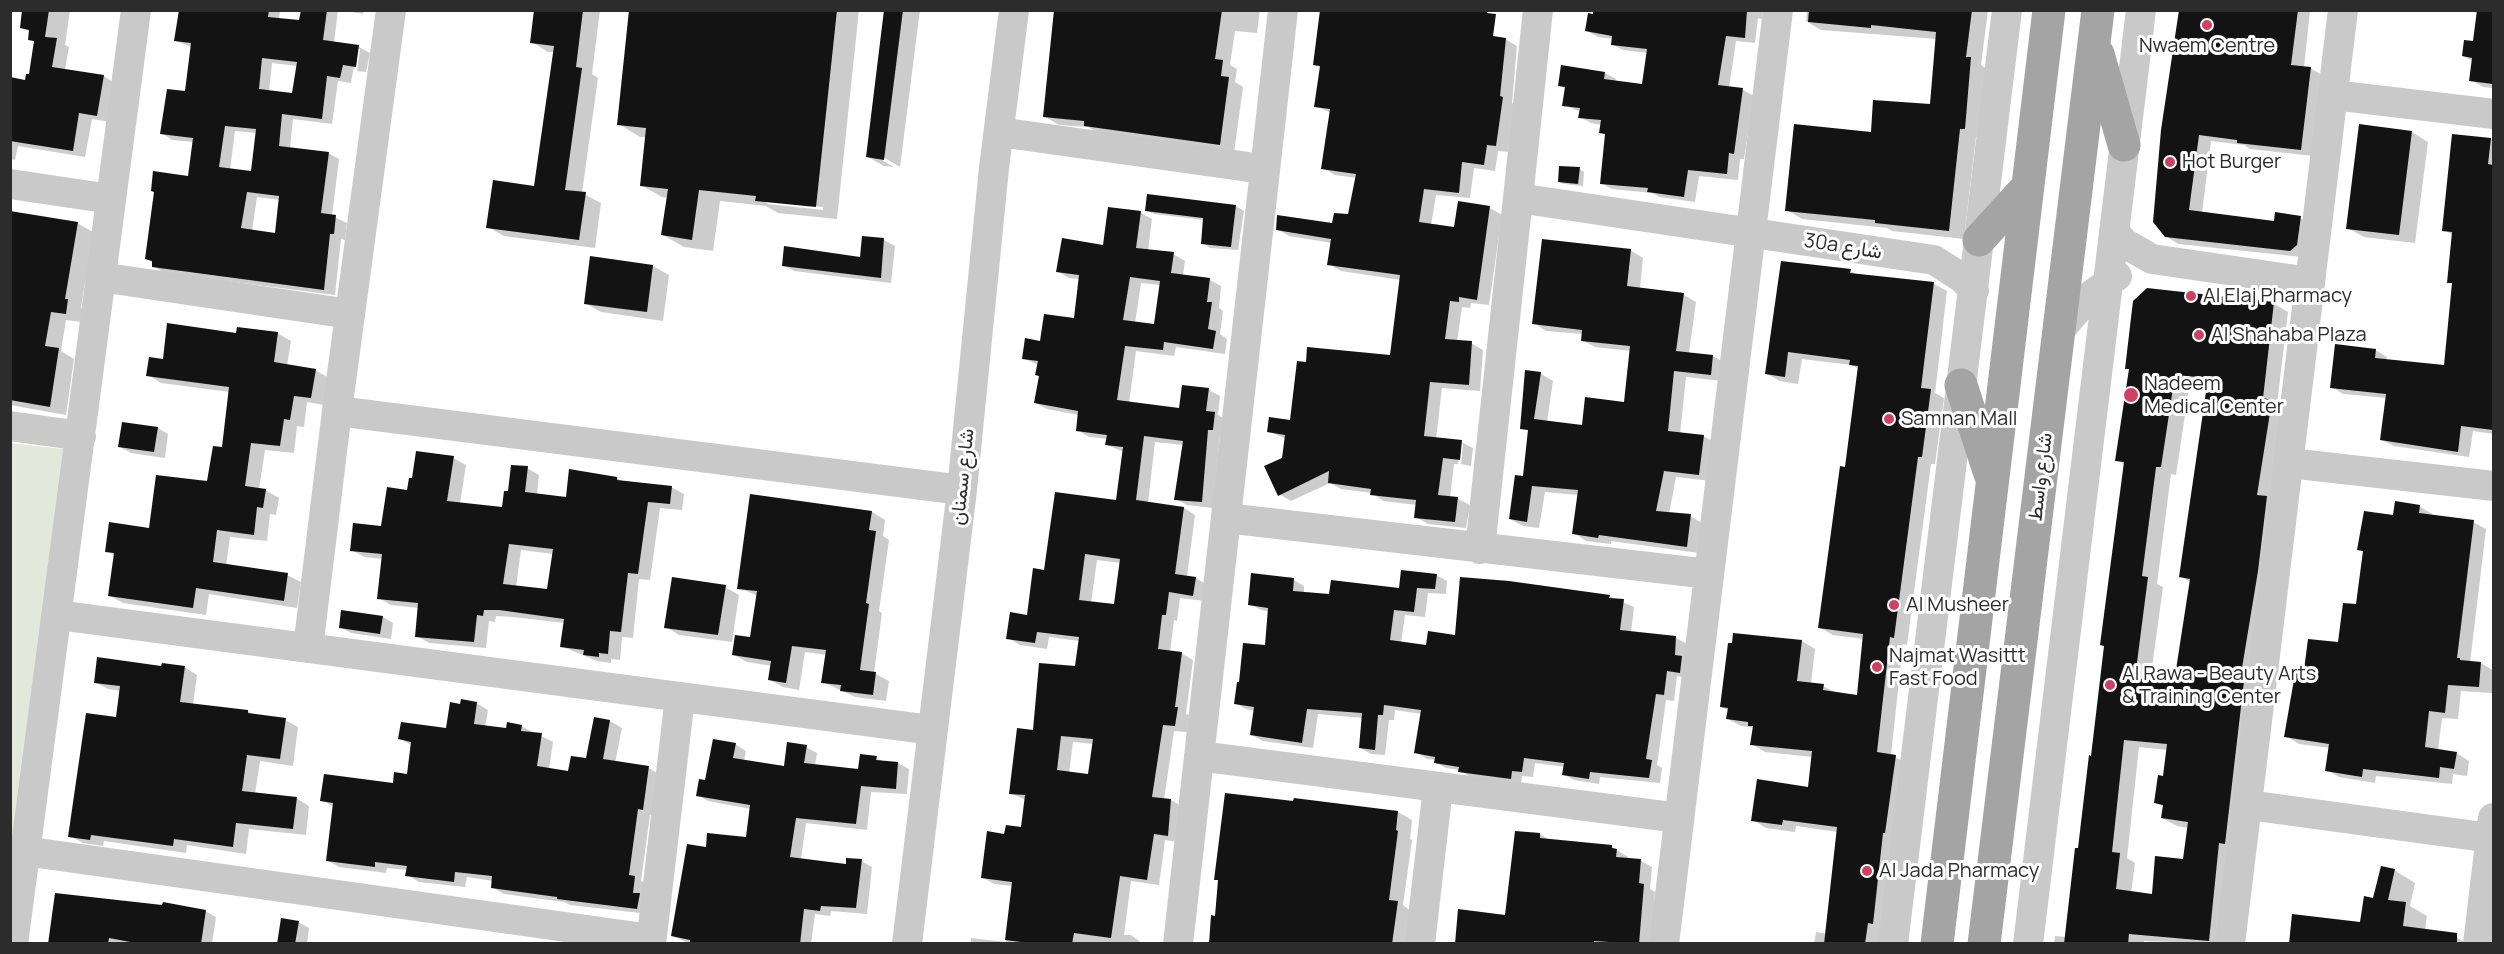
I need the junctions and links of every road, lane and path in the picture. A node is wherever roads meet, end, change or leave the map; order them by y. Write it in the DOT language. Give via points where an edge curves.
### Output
graph roads {
  1 [pos="135,10"];
  2 [pos="391,10"];
  3 [pos="1014,10"];
  4 [pos="1282,10"];
  5 [pos="1538,10"];
  6 [pos="1778,10"];
  7 [pos="2007,10"];
  8 [pos="2049,10"];
  9 [pos="2075,10"];
  10 [pos="2140,10"];
  11 [pos="2343,10"];
  12 [pos="2096,26"];
  13 [pos="2333,95"];
  14 [pos="2493,114"];
  15 [pos="999,132"];
  16 [pos="2124,145"];
  17 [pos="1263,169"];
  18 [pos="2078,172"];
  19 [pos="10,184"];
  20 [pos="2028,186"];
  21 [pos="1518,198"];
  22 [pos="111,199"];
  23 [pos="2114,231"];
  24 [pos="1751,233"];
  25 [pos="1979,240"];
  26 [pos="2152,259"];
  27 [pos="1934,260"];
  28 [pos="100,277"];
  29 [pos="2109,281"];
  30 [pos="2310,282"];
  31 [pos="1974,290"];
  32 [pos="350,314"];
  33 [pos="2059,331"];
  34 [pos="1961,385"];
  35 [pos="2003,400"];
  36 [pos="337,411"];
  37 [pos="10,426"];
  38 [pos="81,436"];
  39 [pos="2289,463"];
  40 [pos="1994,484"];
  41 [pos="2493,486"];
  42 [pos="962,490"];
  43 [pos="1226,518"];
  44 [pos="1480,549"];
  45 [pos="1709,574"];
  46 [pos="2026,598"];
  47 [pos="57,615"];
  48 [pos="308,648"];
  49 [pos="680,697"];
  50 [pos="932,730"];
  51 [pos="1199,756"];
  52 [pos="1438,787"];
  53 [pos="2248,805"];
  54 [pos="1678,818"];
  55 [pos="2492,828"];
  56 [pos="24,851"];
  57 [pos="651,941"];
  58 [pos="13,944"];
  59 [pos="907,944"];
  60 [pos="1178,944"];
  61 [pos="1420,944"];
  62 [pos="1664,944"];
  63 [pos="1893,944"];
  64 [pos="1937,944"];
  65 [pos="1984,944"];
  66 [pos="2028,944"];
  67 [pos="2230,944"];
  68 [pos="2478,944"];
  1 -- 22 [label="street"];
  2 -- 32 [label="street"];
  3 -- 15 [label="street, شارع سمنان"];
  4 -- 17 [label="street"];
  5 -- 21 [label="street"];
  6 -- 24 [label="street"];
  7 -- 25 [label="street"];
  8 -- 20 [label="main road"];
  9 -- 18 [label="main road" via="2064,115 2066,136"];
  10 -- 16 [label="street"];
  11 -- 13 [label="street"];
  12 -- 16 [label="main road"];
  12 -- 18 [label="main road, شارع واسط"];
  13 -- 14 [label="street"];
  13 -- 30 [label="street"];
  15 -- 17 [label="street"];
  15 -- 42 [label="street, شارع سمنان"];
  16 -- 23 [label="street"];
  17 -- 43 [label="street"];
  18 -- 33 [label="main road, شارع واسط"];
  19 -- 22 [label="street"];
  20 -- 25 [label="main road"];
  20 -- 35 [label="main road"];
  21 -- 24 [label="street, 30a شارع"];
  21 -- 44 [label="street"];
  22 -- 28 [label="street"];
  23 -- 26 [label="street" via="2124,243"];
  23 -- 29 [label="street"];
  24 -- 27 [label="street, 30a شارع"];
  24 -- 45 [label="street"];
  25 -- 27 [label="street, 30a شارع"];
  25 -- 31 [label="street"];
  26 -- 29 [label="street"];
  26 -- 30 [label="street"];
  27 -- 31 [label="street, 30a شارع"];
  28 -- 32 [label="street"];
  28 -- 38 [label="street"];
  29 -- 33 [label="street" via="2086,299"];
  29 -- 66 [label="street"];
  30 -- 39 [label="street"];
  31 -- 34 [label="street"];
  32 -- 36 [label="street"];
  33 -- 46 [label="main road, شارع واسط"];
  34 -- 40 [label="main road"];
  34 -- 63 [label="street"];
  35 -- 40 [label="main road"];
  35 -- 46 [label="main road" via="2016,421 2020,445 2002,592 2014,602"];
  36 -- 42 [label="street"];
  36 -- 48 [label="street"];
  37 -- 38 [label="street"];
  38 -- 47 [label="street"];
  39 -- 41 [label="street"];
  39 -- 53 [label="street"];
  40 -- 64 [label="main road"];
  42 -- 50 [label="street, شارع سمنان"];
  43 -- 44 [label="street"];
  43 -- 51 [label="street"];
  44 -- 45 [label="street"];
  45 -- 54 [label="street"];
  46 -- 65 [label="main road, شارع واسط"];
  47 -- 48 [label="street"];
  47 -- 56 [label="street"];
  48 -- 49 [label="street"];
  49 -- 50 [label="street"];
  49 -- 57 [label="street"];
  50 -- 59 [label="street, شارع سمنان"];
  51 -- 52 [label="street"];
  51 -- 60 [label="street"];
  52 -- 54 [label="street"];
  52 -- 61 [label="street"];
  53 -- 55 [label="street"];
  53 -- 67 [label="street"];
  54 -- 62 [label="street"];
  55 -- 68 [label="street"];
  56 -- 57 [label="street"];
  56 -- 58 [label="street"];
}
